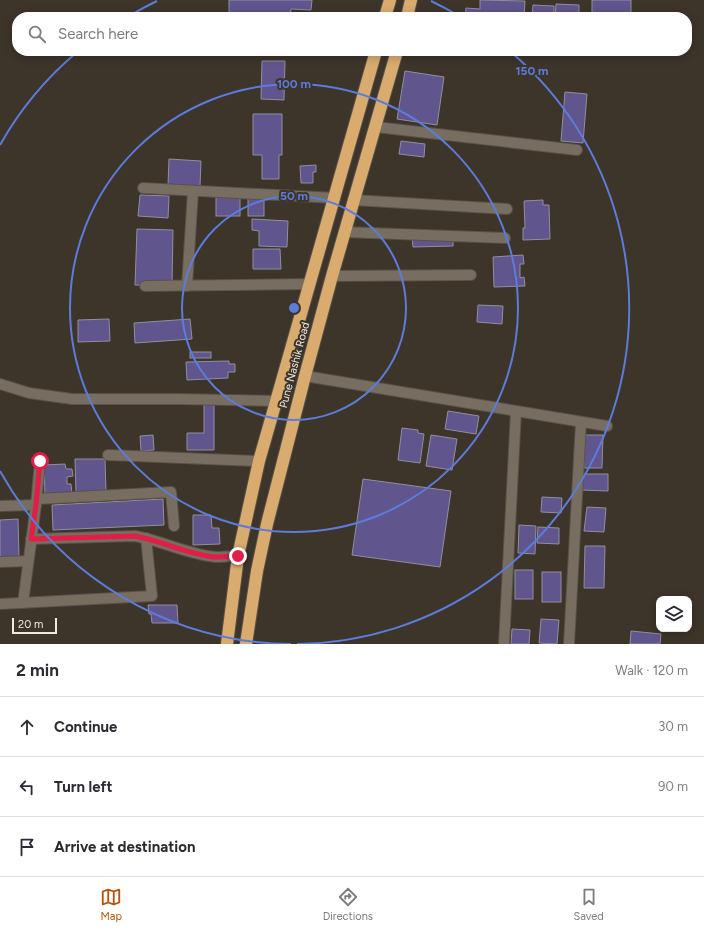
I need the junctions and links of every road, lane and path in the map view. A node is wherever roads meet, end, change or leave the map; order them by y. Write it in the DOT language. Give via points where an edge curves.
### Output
graph roads {
  1 [pos="390,0"];
  2 [pos="411,0"];
  3 [pos="386,12"];
  4 [pos="408,12"];
  5 [pos="375,56"];
  6 [pos="396,56"];
  7 [pos="376,127"];
  8 [pos="577,150"];
  9 [pos="143,188"];
  10 [pos="193,191"];
  11 [pos="335,198"];
  12 [pos="353,200"];
  13 [pos="507,209"];
  14 [pos="344,232"];
  15 [pos="505,238"];
  16 [pos="471,274"];
  17 [pos="332,276"];
  18 [pos="309,284"];
  19 [pos="145,286"];
  20 [pos="187,286"];
  21 [pos="305,376"];
  22 [pos="0,384"];
  23 [pos="277,401"];
  24 [pos="516,411"];
  25 [pos="581,422"];
  26 [pos="607,426"];
  27 [pos="108,455"];
  28 [pos="259,460"];
  29 [pos="40,461"];
  30 [pos="36,502"];
  31 [pos="0,506"];
  32 [pos="174,526"];
  33 [pos="146,538"];
  34 [pos="31,539"];
  35 [pos="238,556"];
  36 [pos="28,561"];
  37 [pos="0,562"];
  38 [pos="23,603"];
  39 [pos="0,604"];
  40 [pos="227,644"];
  41 [pos="246,644"];
  42 [pos="504,644"];
  43 [pos="569,644"];
  1 -- 3 [label="highway"];
  2 -- 4 [label="highway"];
  5 -- 11 [label="highway, Pune Nashik Road"];
  6 -- 7 [label="highway, Pune Nashik Road"];
  7 -- 8 [label="street"];
  7 -- 12 [label="highway, Pune Nashik Road"];
  9 -- 10 [label="street"];
  10 -- 11 [label="street"];
  10 -- 20 [label="street"];
  11 -- 18 [label="highway, Pune Nashik Road"];
  12 -- 13 [label="street"];
  12 -- 14 [label="highway, Pune Nashik Road"];
  14 -- 15 [label="street"];
  14 -- 17 [label="highway, Pune Nashik Road"];
  16 -- 17 [label="street"];
  17 -- 21 [label="highway, Pune Nashik Road"];
  18 -- 20 [label="street"];
  18 -- 23 [label="highway, Pune Nashik Road"];
  19 -- 20 [label="street"];
  21 -- 24 [label="street"];
  21 -- 41 [label="highway, Pune Nashik Road" via="265,531"];
  22 -- 23 [label="street" via="29,393 72,399"];
  23 -- 28 [label="highway, Pune Nashik Road"];
  24 -- 25 [label="street"];
  24 -- 42 [label="street"];
  25 -- 26 [label="street"];
  25 -- 43 [label="street"];
  27 -- 28 [label="street"];
  28 -- 35 [label="highway, Pune Nashik Road"];
  29 -- 30 [label="street"];
  30 -- 31 [label="street"];
  30 -- 32 [label="street" via="171,492"];
  30 -- 34 [label="street"];
  33 -- 34 [label="street" via="121,536"];
  33 -- 35 [label="street" via="199,554 216,557"];
  33 -- 38 [label="street" via="152,596"];
  34 -- 36 [label="street"];
  35 -- 40 [label="highway, Pune Nashik Road"];
  36 -- 37 [label="street"];
  36 -- 38 [label="street"];
  38 -- 39 [label="street"];
}
